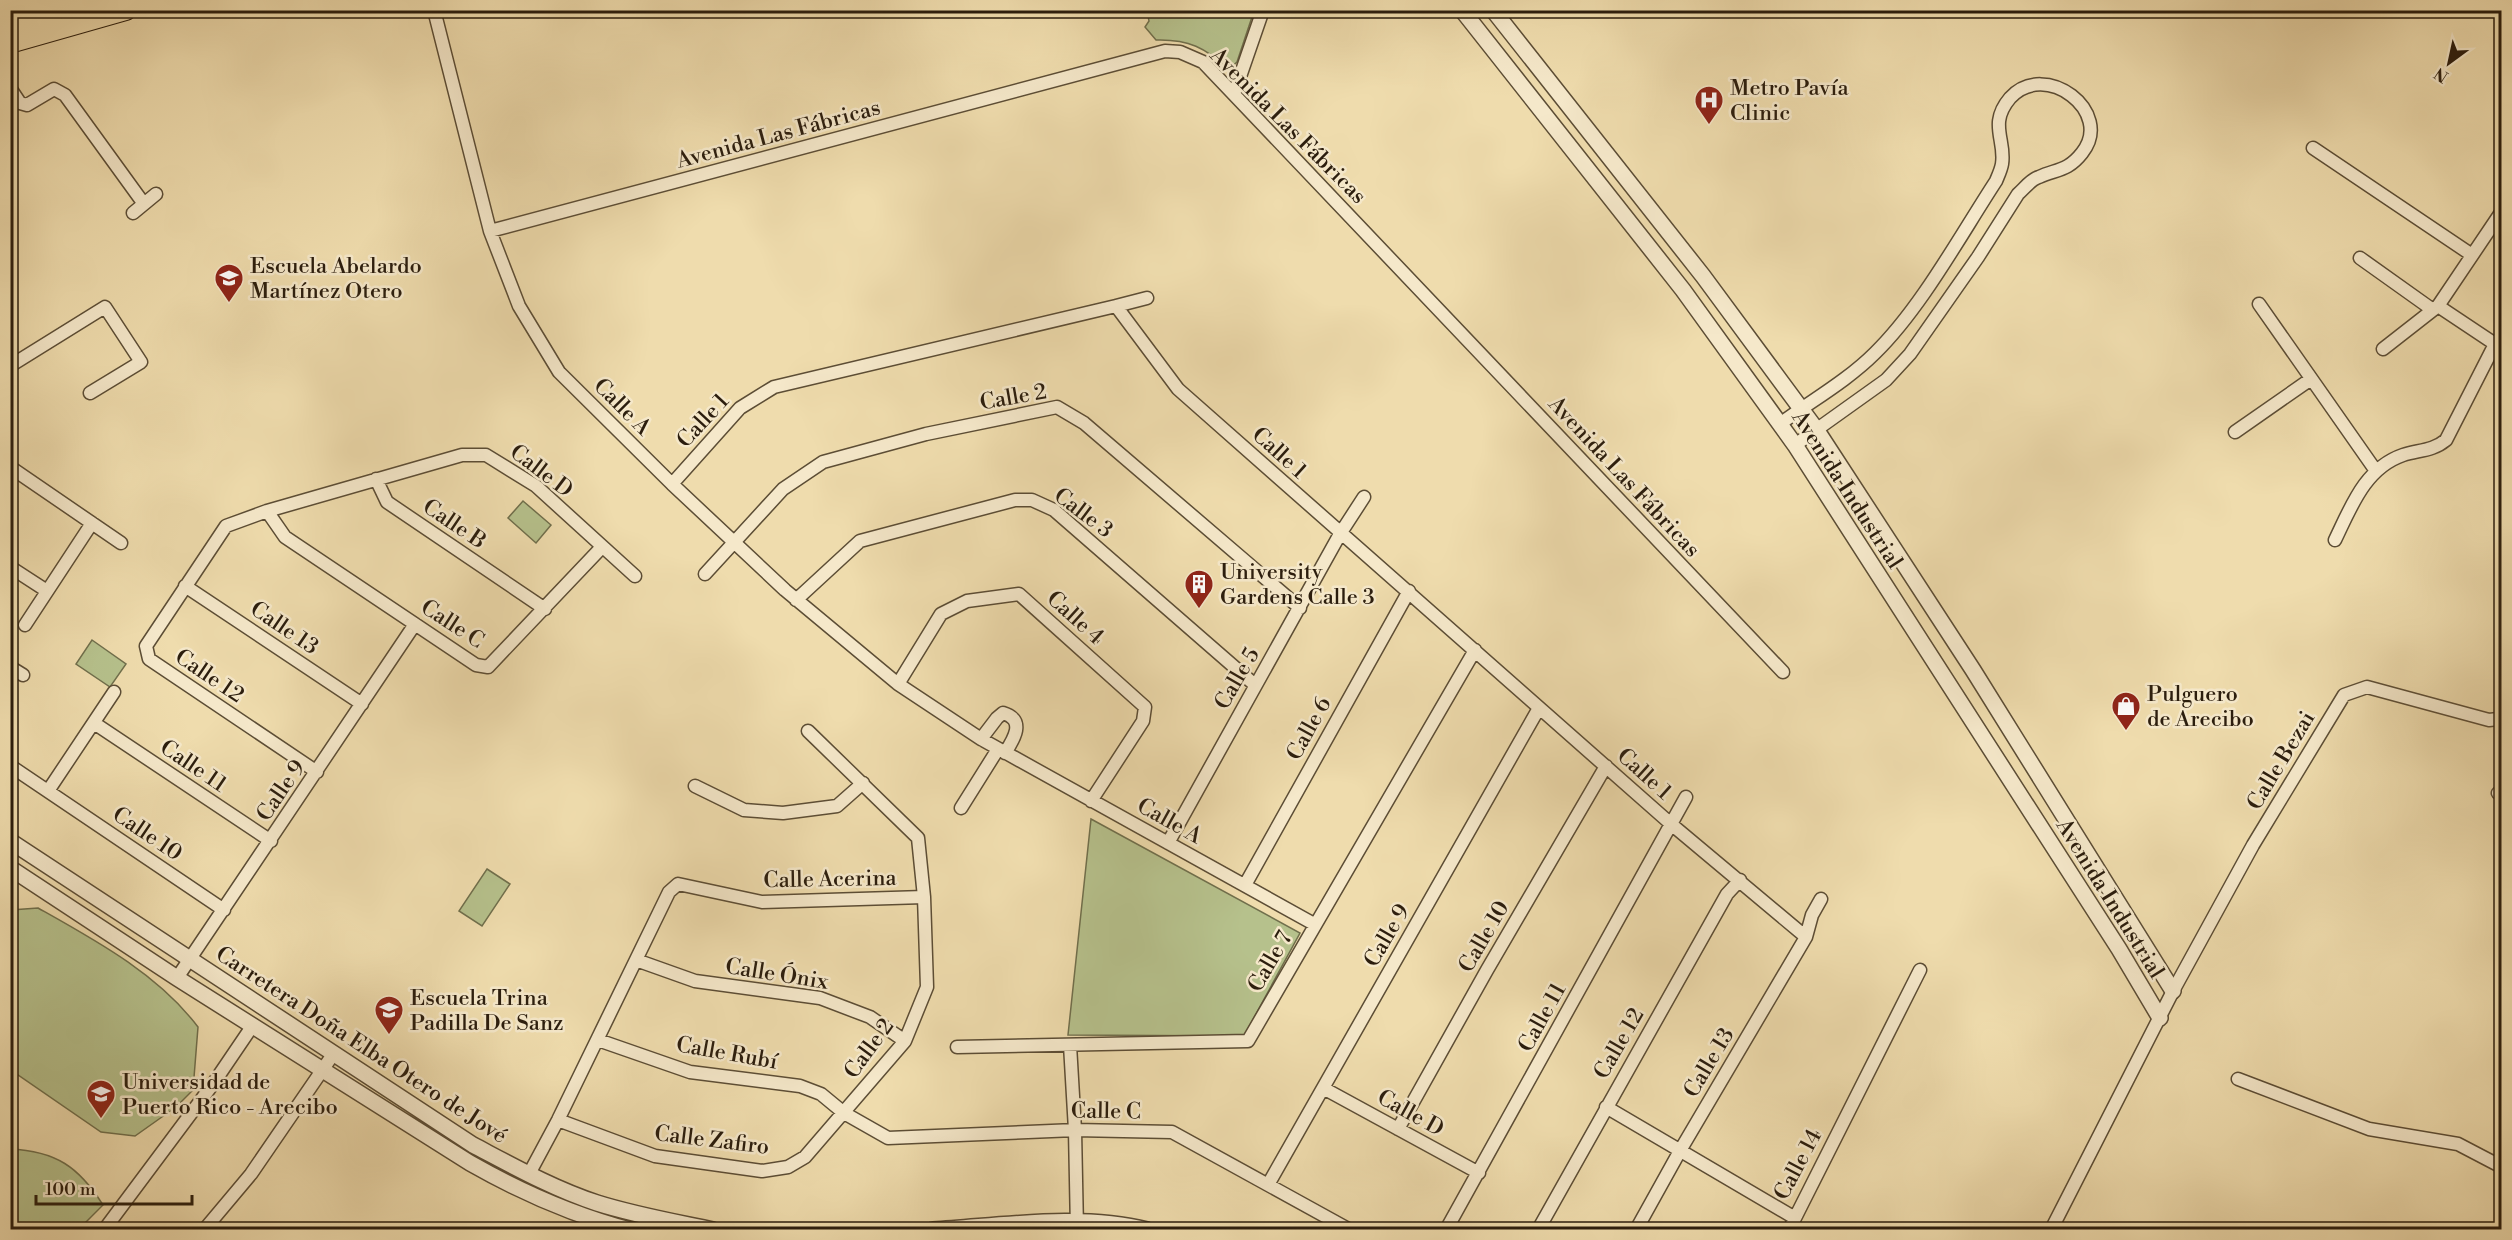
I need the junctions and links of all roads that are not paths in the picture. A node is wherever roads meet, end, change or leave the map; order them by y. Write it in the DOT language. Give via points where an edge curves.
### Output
graph roads {
  1 [pos="55,10"];
  2 [pos="126,10"];
  3 [pos="434,10"];
  4 [pos="1263,10"];
  5 [pos="1462,10"];
  6 [pos="1493,10"];
  7 [pos="10,24"];
  8 [pos="10,43"];
  9 [pos="10,88"];
  10 [pos="1234,94"];
  11 [pos="2313,148"];
  12 [pos="156,194"];
  13 [pos="144,204"];
  14 [pos="2502,211"];
  15 [pos="133,213"];
  16 [pos="490,231"];
  17 [pos="2472,255"];
  18 [pos="2360,258"];
  19 [pos="1146,298"];
  20 [pos="2259,304"];
  21 [pos="1116,306"];
  22 [pos="2435,308"];
  23 [pos="2498,346"];
  24 [pos="2383,350"];
  25 [pos="10,366"];
  26 [pos="2312,379"];
  27 [pos="90,393"];
  28 [pos="1801,409"];
  29 [pos="1780,424"];
  30 [pos="1816,429"];
  31 [pos="2235,432"];
  32 [pos="1795,445"];
  33 [pos="10,468"];
  34 [pos="2376,471"];
  35 [pos="376,479"];
  36 [pos="672,484"];
  37 [pos="1364,497"];
  38 [pos="267,511"];
  39 [pos="92,523"];
  40 [pos="1340,534"];
  41 [pos="2335,540"];
  42 [pos="734,542"];
  43 [pos="121,543"];
  44 [pos="602,547"];
  45 [pos="10,567"];
  46 [pos="705,574"];
  47 [pos="635,576"];
  48 [pos="185,586"];
  49 [pos="47,591"];
  50 [pos="1409,591"];
  51 [pos="796,600"];
  52 [pos="1300,608"];
  53 [pos="545,609"];
  54 [pos="415,624"];
  55 [pos="25,625"];
  56 [pos="1475,650"];
  57 [pos="10,667"];
  58 [pos="1973,670"];
  59 [pos="1783,672"];
  60 [pos="23,675"];
  61 [pos="1948,683"];
  62 [pos="898,684"];
  63 [pos="1255,685"];
  64 [pos="114,692"];
  65 [pos="362,704"];
  66 [pos="1539,708"];
  67 [pos="2502,716"];
  68 [pos="94,723"];
  69 [pos="808,731"];
  70 [pos="981,739"];
  71 [pos="1001,751"];
  72 [pos="1606,766"];
  73 [pos="12,767"];
  74 [pos="317,772"];
  75 [pos="863,783"];
  76 [pos="695,786"];
  77 [pos="48,791"];
  78 [pos="1686,797"];
  79 [pos="1091,801"];
  80 [pos="961,808"];
  81 [pos="1671,824"];
  82 [pos="271,841"];
  83 [pos="10,842"];
  84 [pos="1168,843"];
  85 [pos="10,868"];
  86 [pos="1740,880"];
  87 [pos="1245,885"];
  88 [pos="924,897"];
  89 [pos="1821,899"];
  90 [pos="224,910"];
  91 [pos="1314,924"];
  92 [pos="2139,936"];
  93 [pos="1806,937"];
  94 [pos="2119,949"];
  95 [pos="189,960"];
  96 [pos="636,960"];
  97 [pos="1920,970"];
  98 [pos="177,978"];
  99 [pos="2173,991"];
  100 [pos="279,1018"];
  101 [pos="2160,1018"];
  102 [pos="253,1025"];
  103 [pos="598,1040"];
  104 [pos="905,1041"];
  105 [pos="1070,1045"];
  106 [pos="957,1047"];
  107 [pos="334,1053"];
  108 [pos="323,1069"];
  109 [pos="2238,1079"];
  110 [pos="1323,1088"];
  111 [pos="1606,1107"];
  112 [pos="844,1113"];
  113 [pos="558,1120"];
  114 [pos="1398,1129"];
  115 [pos="1075,1130"];
  116 [pos="1681,1149"];
  117 [pos="2502,1167"];
  118 [pos="1479,1173"];
  119 [pos="529,1174"];
  120 [pos="1269,1183"];
  121 [pos="1792,1224"];
  122 [pos="1077,1225"];
  123 [pos="104,1230"];
  124 [pos="204,1230"];
  125 [pos="630,1230"];
  126 [pos="713,1230"];
  127 [pos="933,1230"];
  128 [pos="1148,1230"];
  129 [pos="1350,1230"];
  130 [pos="1446,1230"];
  131 [pos="1538,1230"];
  132 [pos="1636,1230"];
  133 [pos="2051,1230"];
  1 -- 7 [label="main road"];
  2 -- 8 [label="main road"];
  3 -- 16 [label="street, Calle A"];
  4 -- 10 [label="street"];
  5 -- 29 [label="street, Avenida Industrial" via="1683,290"];
  6 -- 28 [label="street, Avenida Industrial" via="1703,276"];
  9 -- 13 [label="street" via="20,103 27,105 54,89 65,95"];
  10 -- 16 [label="street, Avenida Las Fábricas" via="1203,62 1180,52 1165,51"];
  10 -- 59 [label="street, Avenida Las Fábricas"];
  11 -- 17 [label="street"];
  12 -- 13 [label="street"];
  13 -- 15 [label="street"];
  14 -- 17 [label="street"];
  16 -- 36 [label="street, Calle A" via="519,306 559,372"];
  17 -- 22 [label="street"];
  18 -- 22 [label="street"];
  19 -- 21 [label="street"];
  20 -- 26 [label="street"];
  21 -- 36 [label="street, Calle 1" via="774,387 740,408"];
  21 -- 40 [label="street, Calle 1" via="1178,389"];
  22 -- 23 [label="street"];
  22 -- 24 [label="street"];
  23 -- 34 [label="street" via="2446,441 2438,447 2401,456"];
  25 -- 27 [label="street" via="105,307 141,362"];
  26 -- 31 [label="street"];
  26 -- 34 [label="street"];
  28 -- 29 [label="street"];
  28 -- 30 [label="street, Avenida Industrial"];
  28 -- 30 [label="street" via="1874,355 1910,311 1996,181 2002,165 1998,130 2010,98 2025,88 2043,84 2074,96 2086,112 2091,130 2084,151 2072,164 2037,177 2018,194 1910,354 1886,380"];
  29 -- 32 [label="street, Avenida Industrial"];
  30 -- 32 [label="street"];
  30 -- 58 [label="street, Avenida Industrial"];
  32 -- 61 [label="street, Avenida Industrial"];
  33 -- 39 [label="street"];
  34 -- 41 [label="street" via="2362,486"];
  35 -- 38 [label="street"];
  35 -- 44 [label="street, Calle D" via="462,455 486,455 536,486"];
  35 -- 53 [label="street, Calle B" via="387,502"];
  36 -- 42 [label="street, Calle A"];
  37 -- 40 [label="street, Calle 5"];
  38 -- 48 [label="street, Calle 12" via="226,526"];
  38 -- 54 [label="street, Calle C" via="285,537"];
  39 -- 43 [label="street"];
  39 -- 49 [label="street"];
  40 -- 50 [label="street, Calle 1"];
  40 -- 52 [label="street, Calle 5"];
  42 -- 46 [label="street, Calle 2"];
  42 -- 51 [label="street, Calle A"];
  42 -- 52 [label="street, Calle 2" via="783,489 823,462 926,434 1057,407 1084,423"];
  44 -- 47 [label="street, Calle D"];
  44 -- 53 [label="street, Calle C"];
  45 -- 49 [label="street"];
  48 -- 65 [label="street, Calle 13"];
  48 -- 74 [label="street, Calle 12" via="146,646 149,659"];
  49 -- 55 [label="street"];
  50 -- 56 [label="street, Calle 1"];
  50 -- 87 [label="street, Calle 6"];
  51 -- 62 [label="street, Calle A"];
  51 -- 63 [label="street, Calle 3" via="860,541 1015,500 1032,500 1054,510"];
  52 -- 63 [label="street, Calle 5"];
  53 -- 54 [label="street, Calle C" via="488,667 476,665"];
  54 -- 65 [label="street, Calle 9"];
  56 -- 66 [label="street, Calle 1"];
  56 -- 91 [label="street, Calle 7"];
  57 -- 60 [label="street"];
  58 -- 61 [label="street"];
  58 -- 92 [label="street, Avenida Industrial"];
  61 -- 94 [label="street, Avenida Industrial"];
  62 -- 70 [label="street, Calle A"];
  62 -- 79 [label="street, Calle 4" via="941,614 967,601 1019,594 1146,707 1143,721"];
  63 -- 84 [label="street, Calle 5"];
  64 -- 68 [label="street"];
  65 -- 74 [label="street, Calle 9"];
  66 -- 72 [label="street, Calle 1"];
  66 -- 110 [label="street, Calle 9"];
  67 -- 99 [label="street, Calle Bezai" via="2489,720 2367,687 2343,695 2253,845"];
  68 -- 77 [label="street"];
  68 -- 82 [label="street, Calle 11"];
  69 -- 75 [label="street"];
  70 -- 71 [label="street, Calle A"];
  70 -- 71 [label="street" via="997,718 1011,716 1017,723 1017,732"];
  71 -- 79 [label="street, Calle A"];
  71 -- 80 [label="street"];
  72 -- 81 [label="street, Calle 1"];
  72 -- 114 [label="street, Calle 10"];
  73 -- 77 [label="street, Calle 10"];
  74 -- 82 [label="street, Calle 9"];
  75 -- 76 [label="street" via="837,806 783,813 744,810"];
  75 -- 88 [label="street" via="918,838"];
  77 -- 90 [label="street, Calle 10"];
  78 -- 81 [label="street, Calle 11"];
  79 -- 84 [label="street, Calle A"];
  81 -- 86 [label="street, Calle 1"];
  81 -- 118 [label="street, Calle 11"];
  82 -- 90 [label="street, Calle 9"];
  83 -- 95 [label="street, Carretera Doña Elba Otero de Jové"];
  84 -- 87 [label="street, Calle A"];
  85 -- 98 [label="street, Carretera Doña Elba Otero de Jové"];
  86 -- 93 [label="street, Calle 1"];
  86 -- 111 [label="street, Calle 12" via="1726,894"];
  87 -- 91 [label="street, Calle A"];
  88 -- 96 [label="street, Calle Acerina" via="762,902 678,884 669,892"];
  88 -- 104 [label="street, Calle 2" via="927,987"];
  89 -- 93 [label="street, Calle 13"];
  90 -- 95 [label="street, Calle 9"];
  91 -- 105 [label="street, Calle 7" via="1248,1041"];
  92 -- 94 [label="street"];
  92 -- 99 [label="street, Avenida Industrial"];
  93 -- 116 [label="street, Calle 13"];
  94 -- 101 [label="street, Avenida Industrial"];
  95 -- 98 [label="street, Calle 9"];
  95 -- 100 [label="street, Carretera Doña Elba Otero de Jové"];
  96 -- 103 [label="street"];
  96 -- 104 [label="street, Calle Ónix" via="695,981 820,998 870,1017"];
  97 -- 121 [label="street, Calle 14"];
  98 -- 102 [label="street, Carretera Doña Elba Otero de Jové"];
  99 -- 101 [label="street, Calle Bezai"];
  100 -- 102 [label="street"];
  100 -- 107 [label="street, Carretera Doña Elba Otero de Jové"];
  101 -- 133 [label="street, Calle Bezai"];
  102 -- 108 [label="street, Carretera Doña Elba Otero de Jové"];
  102 -- 123 [label="street"];
  103 -- 112 [label="street, Calle Rubí" via="690,1072 800,1086 821,1094"];
  103 -- 113 [label="street"];
  104 -- 112 [label="street, Calle 2"];
  105 -- 106 [label="street, Calle 7"];
  105 -- 115 [label="street"];
  107 -- 108 [label="street"];
  107 -- 119 [label="street, Carretera Doña Elba Otero de Jové" via="473,1145"];
  108 -- 124 [label="street" via="251,1174"];
  108 -- 125 [label="street, Carretera Doña Elba Otero de Jové" via="505,1183 565,1209"];
  109 -- 117 [label="street" via="2369,1129 2458,1144"];
  110 -- 114 [label="street, Calle D"];
  110 -- 120 [label="street, Calle 9"];
  111 -- 116 [label="street, Calle 14"];
  111 -- 131 [label="street, Calle 12"];
  112 -- 113 [label="street, Calle Zafiro" via="805,1157 788,1167 762,1171 655,1156"];
  112 -- 115 [label="street, Calle C" via="888,1138"];
  113 -- 119 [label="street"];
  114 -- 118 [label="street, Calle D"];
  115 -- 120 [label="street, Calle C" via="1172,1132"];
  115 -- 122 [label="street"];
  116 -- 121 [label="street, Calle 14"];
  116 -- 132 [label="street, Calle 13"];
  118 -- 130 [label="street, Calle 11"];
  119 -- 126 [label="street, Carretera Doña Elba Otero de Jové" via="597,1203"];
  120 -- 129 [label="street, Calle C"];
  122 -- 127 [label="street"];
  122 -- 128 [label="street" via="1122,1223"];
}
